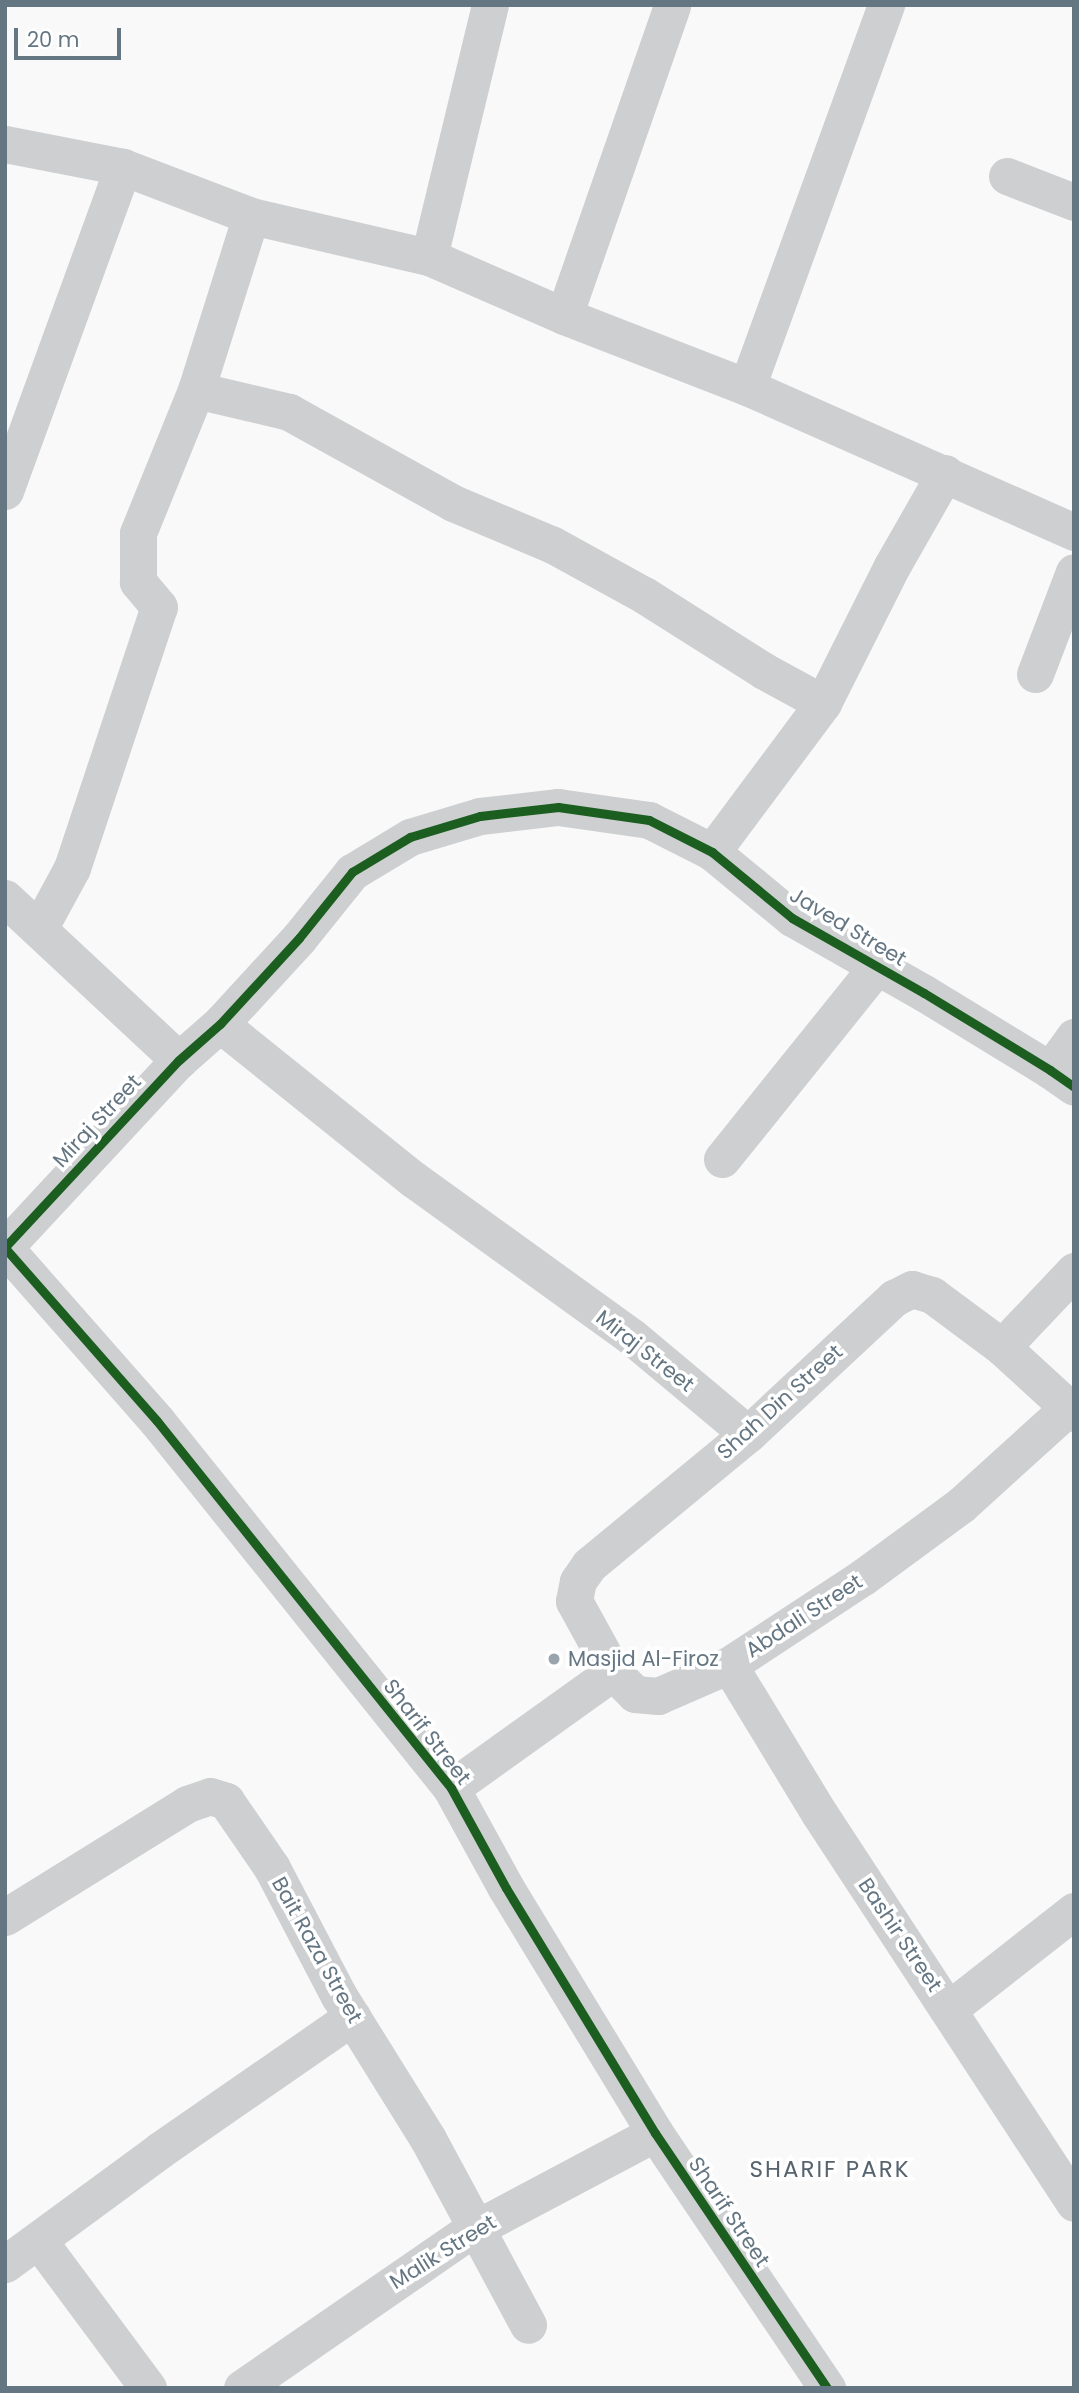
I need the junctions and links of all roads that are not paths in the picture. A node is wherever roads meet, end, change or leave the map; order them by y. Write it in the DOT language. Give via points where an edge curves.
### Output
graph roads {
  1 [pos="490,5"];
  2 [pos="672,5"];
  3 [pos="886,5"];
  4 [pos="5,144"];
  5 [pos="124,167"];
  6 [pos="1007,176"];
  7 [pos="1074,202"];
  8 [pos="251,216"];
  9 [pos="429,257"];
  10 [pos="564,316"];
  11 [pos="747,387"];
  12 [pos="196,390"];
  13 [pos="19,411"];
  14 [pos="945,473"];
  15 [pos="5,491"];
  16 [pos="1074,532"];
  17 [pos="1074,572"];
  18 [pos="1035,674"];
  19 [pos="823,703"];
  20 [pos="712,852"];
  21 [pos="5,898"];
  22 [pos="40,927"];
  23 [pos="877,967"];
  24 [pos="220,1024"];
  25 [pos="1074,1037"];
  26 [pos="179,1059"];
  27 [pos="1062,1079"];
  28 [pos="722,1159"];
  29 [pos="5,1248"];
  30 [pos="1074,1272"];
  31 [pos="1002,1347"];
  32 [pos="1071,1411"];
  33 [pos="748,1434"];
  34 [pos="729,1665"];
  35 [pos="613,1672"];
  36 [pos="451,1788"];
  37 [pos="1074,1911"];
  38 [pos="5,1917"];
  39 [pos="949,2009"];
  40 [pos="352,2017"];
  41 [pos="655,2133"];
  42 [pos="1074,2203"];
  43 [pos="475,2228"];
  44 [pos="39,2241"];
  45 [pos="5,2264"];
  46 [pos="528,2325"];
  47 [pos="148,2388"];
  48 [pos="242,2388"];
  49 [pos="827,2388"];
  1 -- 9 [label="street"];
  2 -- 10 [label="street"];
  3 -- 11 [label="street"];
  4 -- 5 [label="street"];
  5 -- 8 [label="street"];
  5 -- 13 [label="street"];
  6 -- 7 [label="street"];
  8 -- 9 [label="street"];
  8 -- 12 [label="street"];
  9 -- 10 [label="street"];
  10 -- 11 [label="street"];
  11 -- 14 [label="street"];
  12 -- 19 [label="street" via="289,412 453,503 553,545"];
  12 -- 22 [label="street" via="138,533 138,582 159,607 72,868"];
  13 -- 15 [label="street"];
  14 -- 16 [label="street"];
  14 -- 19 [label="street"];
  17 -- 18 [label="street"];
  19 -- 20 [label="street"];
  20 -- 23 [label="street, Javed Street" via="792,918"];
  20 -- 24 [label="street, Javed Street" via="649,820 558,807 480,816 410,837 352,872"];
  21 -- 22 [label="street"];
  22 -- 26 [label="street"];
  23 -- 27 [label="street, Javed Street"];
  23 -- 28 [label="street"];
  24 -- 26 [label="street, Miraj Street"];
  24 -- 33 [label="street, Miraj Street" via="413,1179 632,1337"];
  25 -- 27 [label="street"];
  26 -- 29 [label="street, Miraj Street"];
  29 -- 36 [label="street, Sharif Street" via="157,1421"];
  30 -- 31 [label="street"];
  31 -- 32 [label="street, Shah Din Street"];
  31 -- 33 [label="street, Shah Din Street" via="932,1295 912,1289 894,1298"];
  32 -- 34 [label="street, Abdali Street" via="961,1505 863,1577"];
  33 -- 35 [label="street, Shah Din Street" via="589,1565 578,1581 573,1601"];
  34 -- 35 [label="street, Abdali Street" via="658,1696 635,1694"];
  34 -- 39 [label="street, Bashir Street" via="819,1813"];
  35 -- 36 [label="street"];
  36 -- 41 [label="street, Sharif Street" via="506,1888"];
  37 -- 39 [label="street"];
  38 -- 40 [label="street, Bait Raza Street" via="187,1804 210,1796 226,1801 272,1868"];
  39 -- 42 [label="street, Bashir Street"];
  40 -- 43 [label="street, Bait Raza Street" via="428,2139"];
  40 -- 44 [label="street" via="160,2150"];
  41 -- 43 [label="street, Malik Street"];
  41 -- 49 [label="street, Sharif Street"];
  43 -- 46 [label="street, Bait Raza Street"];
  43 -- 48 [label="street, Malik Street"];
  44 -- 45 [label="street"];
  44 -- 47 [label="street"];
}
